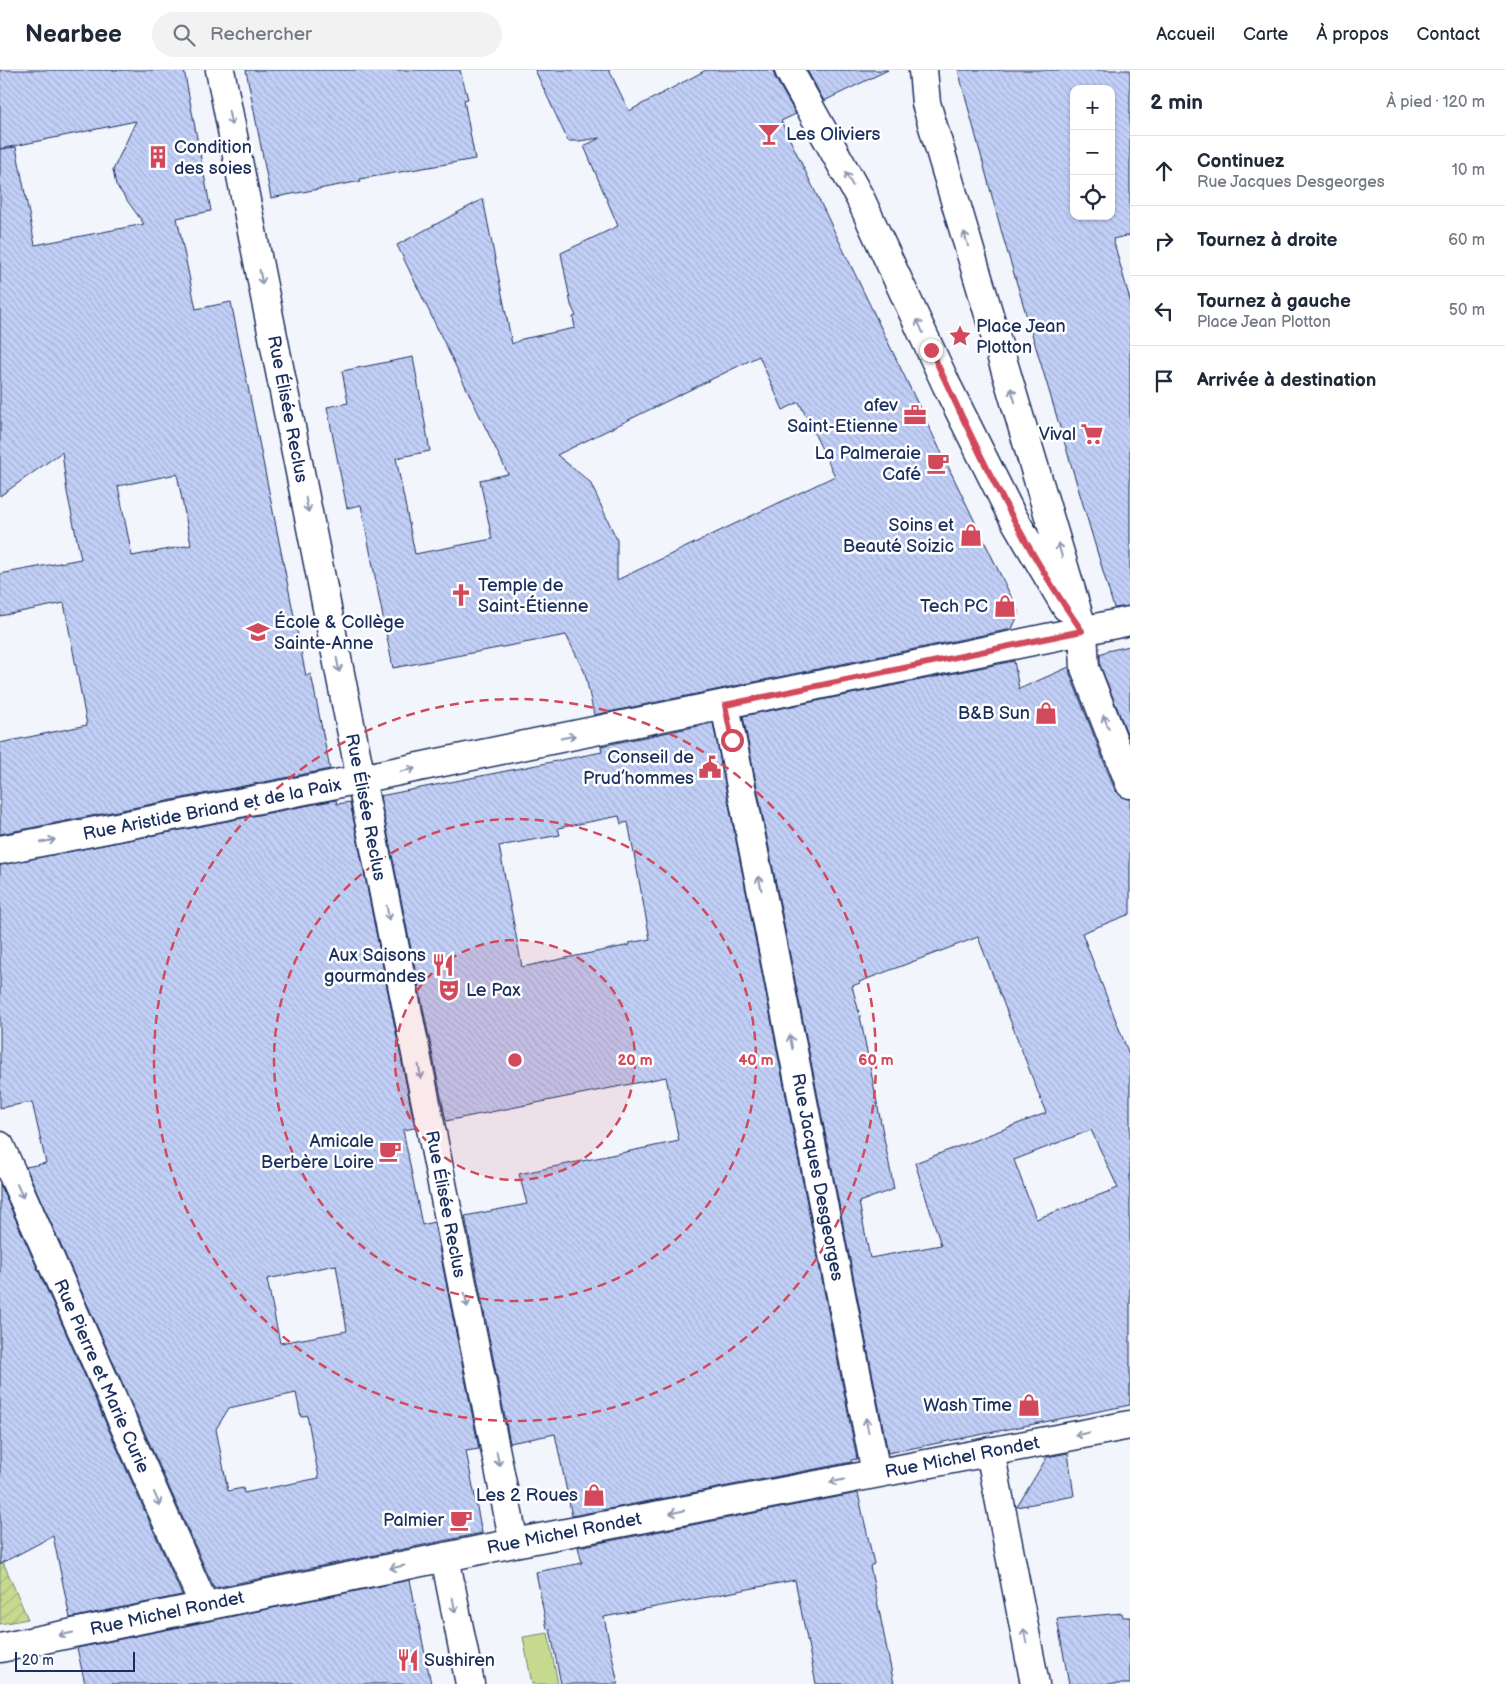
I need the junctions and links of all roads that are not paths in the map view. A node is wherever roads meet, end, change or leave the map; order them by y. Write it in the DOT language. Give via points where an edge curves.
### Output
graph roads {
  1 [pos="220,70"];
  2 [pos="789,70"];
  3 [pos="923,70"];
  4 [pos="1130,621"];
  5 [pos="1082,631"];
  6 [pos="725,705"];
  7 [pos="361,779"];
  8 [pos="1130,784"];
  9 [pos="0,850"];
  10 [pos="0,1146"];
  11 [pos="1130,1425"];
  12 [pos="990,1451"];
  13 [pos="876,1473"];
  14 [pos="514,1543"];
  15 [pos="444,1557"];
  16 [pos="204,1605"];
  17 [pos="0,1648"];
  18 [pos="470,1684"];
  19 [pos="1034,1684"];
  1 -- 7 [label="street, Rue Élisée Reclus, one-way"];
  5 -- 2 [label="street, one-way" via="1010,512 947,386 860,198"];
  5 -- 3 [label="street, one-way" via="926,103"];
  4 -- 5 [label="street, Rue Aristide Briand et de la Paix"];
  5 -- 6 [label="street, Rue Aristide Briand et de la Paix"];
  8 -- 5 [label="street, one-way" via="1085,668"];
  7 -- 6 [label="street, Rue Aristide Briand et de la Paix, one-way"];
  13 -- 6 [label="street, Rue Jacques Desgeorges, one-way"];
  9 -- 7 [label="street, Rue Aristide Briand et de la Paix, one-way"];
  7 -- 14 [label="street, Rue Élisée Reclus, one-way"];
  10 -- 16 [label="street, Rue Pierre et Marie Curie, one-way"];
  11 -- 12 [label="street, Rue Michel Rondet, one-way"];
  12 -- 13 [label="street, Rue Michel Rondet"];
  19 -- 12 [label="street, one-way"];
  13 -- 14 [label="street, Rue Michel Rondet, one-way"];
  14 -- 15 [label="street, Rue Michel Rondet"];
  15 -- 16 [label="street, Rue Michel Rondet, one-way"];
  15 -- 18 [label="street, one-way"];
  16 -- 17 [label="street, Rue Michel Rondet, one-way"];
}
